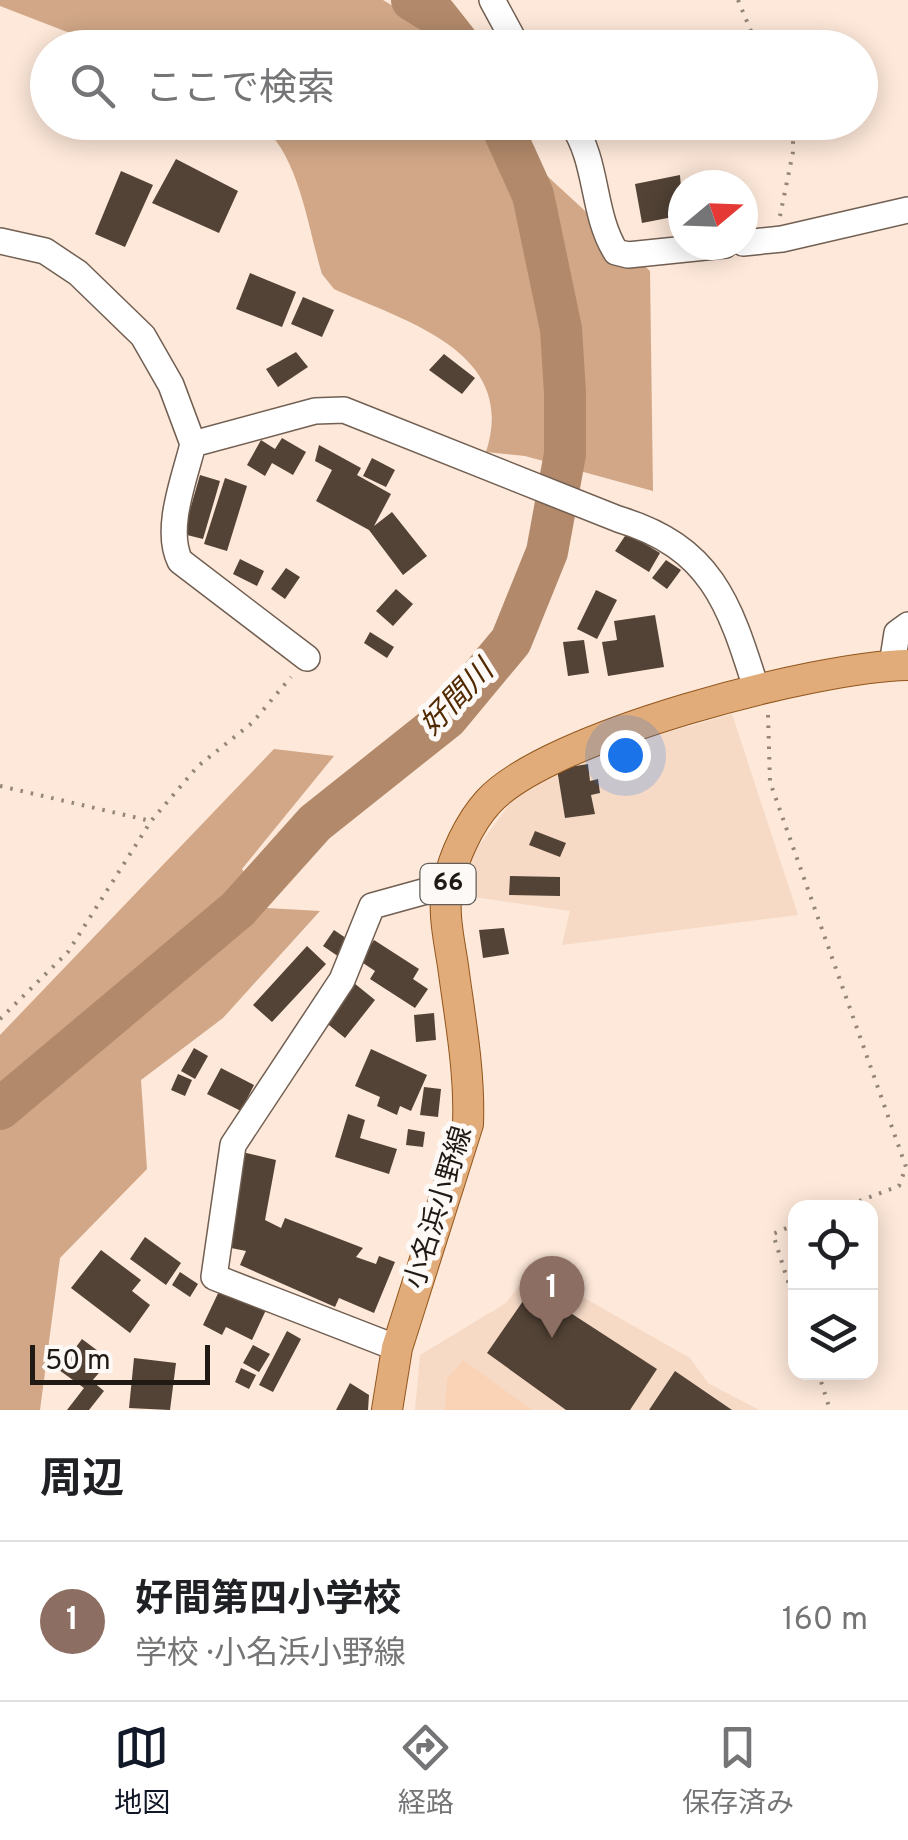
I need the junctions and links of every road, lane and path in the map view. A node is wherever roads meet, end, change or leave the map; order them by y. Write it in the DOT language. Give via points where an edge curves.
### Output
graph roads {
  1 [pos="492,0"];
  2 [pos="738,0"];
  3 [pos="508,30"];
  4 [pos="750,30"];
  5 [pos="582,140"];
  6 [pos="794,140"];
  7 [pos="908,210"];
  8 [pos="782,239"];
  9 [pos="0,241"];
  10 [pos="758,241"];
  11 [pos="668,251"];
  12 [pos="194,444"];
  13 [pos="908,625"];
  14 [pos="307,658"];
  15 [pos="900,665"];
  16 [pos="760,687"];
  17 [pos="0,786"];
  18 [pos="152,821"];
  19 [pos="448,885"];
  20 [pos="0,1018"];
  21 [pos="862,1200"];
  22 [pos="788,1227"];
  23 [pos="788,1282"];
  24 [pos="396,1348"];
  25 [pos="821,1380"];
  26 [pos="388,1410"];
  27 [pos="830,1410"];
  1 -- 3 [label="street"];
  2 -- 4 [label="path"];
  5 -- 11 [label="street" via="616,252"];
  6 -- 8 [label="path" via="780,208"];
  7 -- 8 [label="street"];
  8 -- 10 [label="street"];
  9 -- 12 [label="street" via="45,250 142,336"];
  12 -- 14 [label="street" via="179,500 180,561"];
  12 -- 16 [label="street" via="344,410 658,531 698,563 735,623"];
  13 -- 15 [label="street" via="896,633"];
  14 -- 18 [label="path"];
  15 -- 16 [label="main road, 小名浜小野線 / 66"];
  16 -- 19 [label="main road, 小名浜小野線 / 66" via="592,742 527,772 488,802 457,852"];
  16 -- 21 [label="path" via="770,782 906,1168 898,1186"];
  17 -- 18 [label="path"];
  18 -- 20 [label="path" via="68,952"];
  19 -- 24 [label="main road, 小名浜小野線 / 66" via="470,1087 468,1124"];
  19 -- 24 [label="street" via="372,906 342,980 234,1145 216,1254 214,1278"];
  22 -- 23 [label="path" via="773,1234"];
  24 -- 26 [label="main road, 小名浜小野線 / 66"];
  25 -- 27 [label="path"];
}
